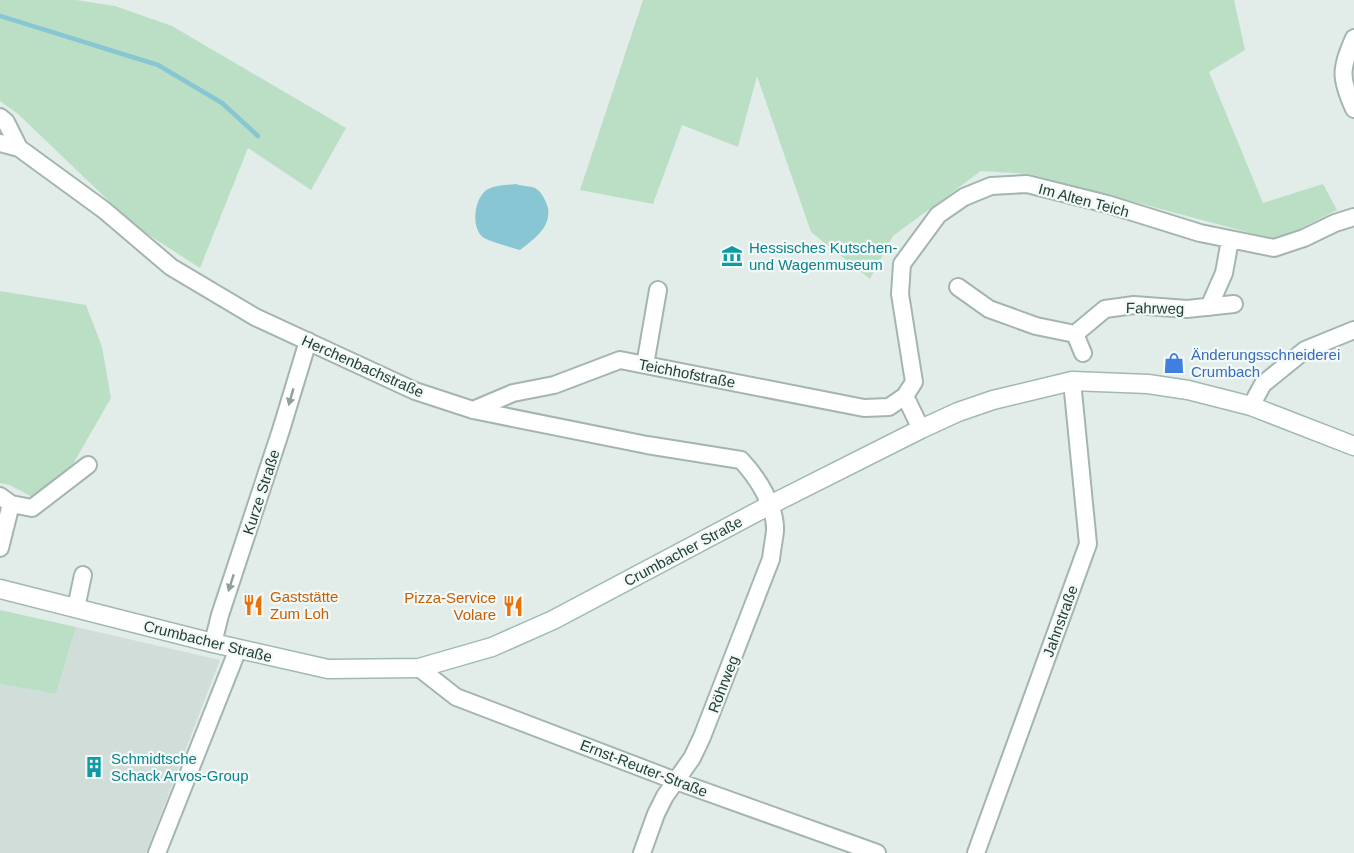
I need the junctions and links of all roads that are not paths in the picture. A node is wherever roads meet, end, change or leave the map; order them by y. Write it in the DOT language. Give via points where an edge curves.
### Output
graph roads {
  1 [pos="1354,38"];
  2 [pos="1354,109"];
  3 [pos="0,117"];
  4 [pos="0,143"];
  5 [pos="19,148"];
  6 [pos="1354,217"];
  7 [pos="1230,240"];
  8 [pos="958,287"];
  9 [pos="658,290"];
  10 [pos="1234,304"];
  11 [pos="1209,307"];
  12 [pos="1354,330"];
  13 [pos="1075,334"];
  14 [pos="308,341"];
  15 [pos="1083,353"];
  16 [pos="645,365"];
  17 [pos="1072,381"];
  18 [pos="905,396"];
  19 [pos="1251,406"];
  20 [pos="473,410"];
  21 [pos="921,429"];
  22 [pos="1354,446"];
  23 [pos="88,465"];
  24 [pos="6,500"];
  25 [pos="770,506"];
  26 [pos="0,548"];
  27 [pos="83,575"];
  28 [pos="0,589"];
  29 [pos="76,608"];
  30 [pos="213,643"];
  31 [pos="238,649"];
  32 [pos="419,668"];
  33 [pos="676,781"];
  34 [pos="157,853"];
  35 [pos="642,853"];
  36 [pos="877,853"];
  37 [pos="976,853"];
  1 -- 2 [label="street" via="1342,73"];
  3 -- 5 [label="street, Herchenbachstraße"];
  4 -- 5 [label="street"];
  5 -- 14 [label="street, Herchenbachstraße" via="104,210 171,267 255,317"];
  6 -- 7 [label="street, Im Alten Teich" via="1274,248"];
  7 -- 11 [label="street" via="1224,273"];
  7 -- 18 [label="street, Im Alten Teich" via="1027,184 991,186 964,197 938,215 902,264 900,294 914,382"];
  8 -- 13 [label="street" via="989,309 1036,326"];
  9 -- 16 [label="street"];
  10 -- 11 [label="street, Fahrweg"];
  11 -- 13 [label="street, Fahrweg" via="1134,305 1105,309"];
  12 -- 19 [label="street" via="1305,350 1263,384"];
  13 -- 15 [label="street"];
  14 -- 20 [label="street, Herchenbachstraße" via="415,391"];
  14 -- 30 [label="street, Kurze Straße, one-way"];
  16 -- 18 [label="street, Teichhofstraße" via="864,408 889,407"];
  16 -- 20 [label="street, Teichhofstraße" via="620,360 554,385 513,393"];
  17 -- 19 [label="main road, Crumbacher Straße" via="1148,384"];
  17 -- 21 [label="main road, Crumbacher Straße" via="993,400"];
  17 -- 37 [label="street, Jahnstraße" via="1088,544"];
  18 -- 21 [label="street"];
  19 -- 22 [label="main road, Crumbacher Straße"];
  20 -- 25 [label="street, Herchenbachstraße" via="741,460 752,471"];
  21 -- 25 [label="main road, Crumbacher Straße"];
  23 -- 24 [label="street" via="33,508"];
  24 -- 26 [label="street"];
  25 -- 32 [label="main road, Crumbacher Straße" via="553,620 492,647"];
  25 -- 33 [label="street, Röhrweg" via="775,529 771,559 702,737"];
  27 -- 29 [label="street"];
  28 -- 29 [label="main road, Crumbacher Straße"];
  29 -- 30 [label="main road, Crumbacher Straße"];
  30 -- 31 [label="main road, Crumbacher Straße"];
  31 -- 32 [label="main road, Crumbacher Straße" via="328,669"];
  31 -- 34 [label="street"];
  32 -- 33 [label="street, Ernst-Reuter-Straße" via="456,697"];
  33 -- 35 [label="street, Röhrweg" via="656,814"];
  33 -- 36 [label="street, Ernst-Reuter-Straße"];
}
